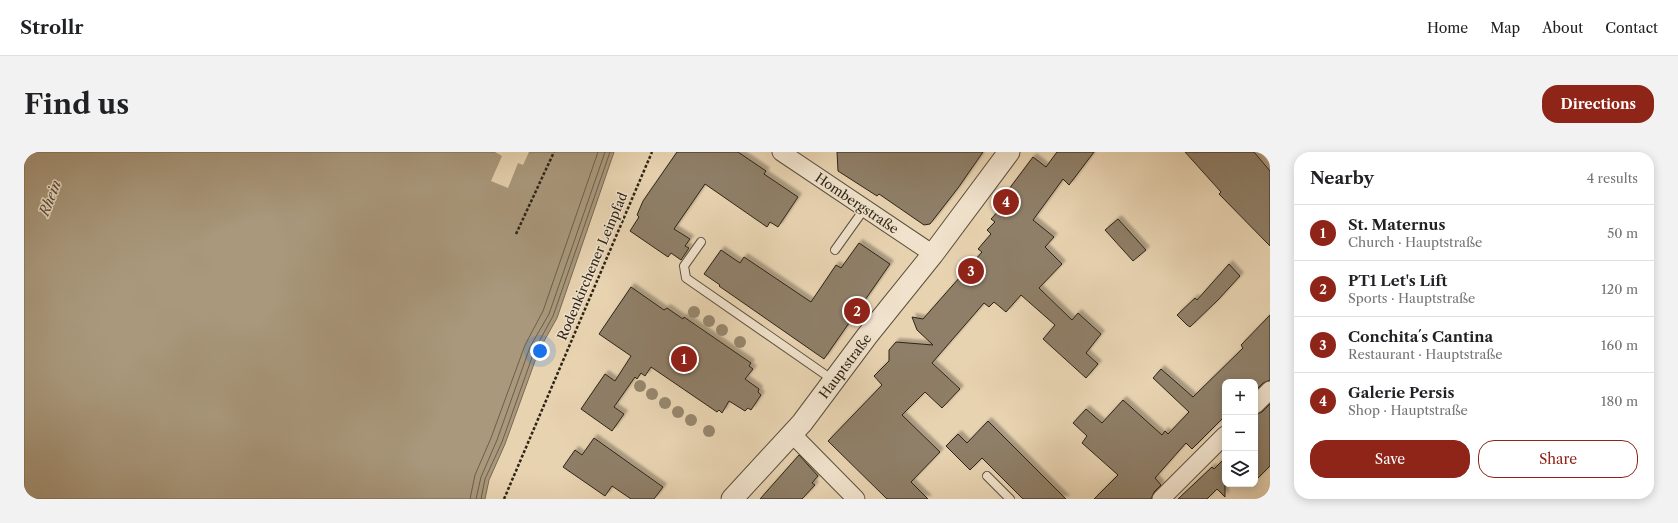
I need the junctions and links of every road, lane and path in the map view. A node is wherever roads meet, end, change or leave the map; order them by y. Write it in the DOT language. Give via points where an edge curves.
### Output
graph roads {
  1 [pos="554,152"];
  2 [pos="652,152"];
  3 [pos="781,152"];
  4 [pos="1009,152"];
  5 [pos="865,208"];
  6 [pos="516,234"];
  7 [pos="701,242"];
  8 [pos="835,250"];
  9 [pos="933,254"];
  10 [pos="834,381"];
  11 [pos="1270,390"];
  12 [pos="1258,402"];
  13 [pos="792,434"];
  14 [pos="1222,438"];
  15 [pos="987,476"];
  16 [pos="504,499"];
  17 [pos="732,499"];
  18 [pos="856,499"];
  19 [pos="1010,499"];
  20 [pos="1161,499"];
  1 -- 6 [label="path"];
  2 -- 16 [label="path, Rodenkirchener Leinpfad"];
  3 -- 5 [label="street, Hombergstraße"];
  4 -- 9 [label="street, Hauptstraße"];
  5 -- 8 [label="lane"];
  5 -- 9 [label="street, Hombergstraße"];
  7 -- 10 [label="lane" via="684,266 686,278"];
  9 -- 10 [label="street, Hauptstraße"];
  10 -- 13 [label="street, Hauptstraße"];
  11 -- 12 [label="street"];
  13 -- 17 [label="street, Hauptstraße"];
  13 -- 18 [label="street"];
  14 -- 20 [label="street"];
  15 -- 19 [label="lane"];
}
